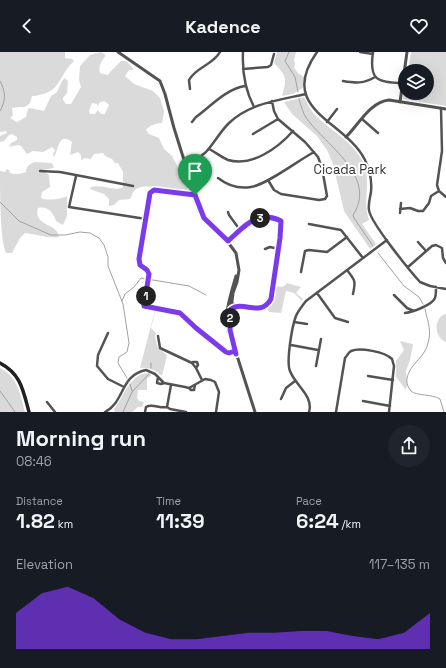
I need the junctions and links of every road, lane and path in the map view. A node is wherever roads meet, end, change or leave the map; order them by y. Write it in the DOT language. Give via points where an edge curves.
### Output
graph roads {
  1 [pos="118,52"];
  2 [pos="220,52"];
  3 [pos="243,52"];
  4 [pos="317,52"];
  5 [pos="360,52"];
  6 [pos="407,52"];
  7 [pos="373,53"];
  8 [pos="274,54"];
  9 [pos="405,64"];
  10 [pos="243,69"];
  11 [pos="375,77"];
  12 [pos="343,81"];
  13 [pos="398,83"];
  14 [pos="245,86"];
  15 [pos="190,89"];
  16 [pos="306,94"];
  17 [pos="272,101"];
  18 [pos="400,102"];
  19 [pos="254,107"];
  20 [pos="441,108"];
  21 [pos="337,109"];
  22 [pos="446,109"];
  23 [pos="278,119"];
  24 [pos="362,119"];
  25 [pos="192,122"];
  26 [pos="327,122"];
  27 [pos="293,131"];
  28 [pos="378,133"];
  29 [pos="253,134"];
  30 [pos="346,137"];
  31 [pos="209,149"];
  32 [pos="314,152"];
  33 [pos="184,161"];
  34 [pos="40,171"];
  35 [pos="76,176"];
  36 [pos="218,178"];
  37 [pos="268,180"];
  38 [pos="133,186"];
  39 [pos="439,191"];
  40 [pos="195,195"];
  41 [pos="446,196"];
  42 [pos="401,203"];
  43 [pos="400,209"];
  44 [pos="228,212"];
  45 [pos="400,213"];
  46 [pos="146,219"];
  47 [pos="310,224"];
  48 [pos="240,230"];
  49 [pos="347,237"];
  50 [pos="387,240"];
  51 [pos="228,241"];
  52 [pos="418,242"];
  53 [pos="265,248"];
  54 [pos="279,249"];
  55 [pos="426,251"];
  56 [pos="363,258"];
  57 [pos="238,263"];
  58 [pos="446,263"];
  59 [pos="408,267"];
  60 [pos="348,270"];
  61 [pos="301,272"];
  62 [pos="436,287"];
  63 [pos="446,289"];
  64 [pos="317,293"];
  65 [pos="353,294"];
  66 [pos="394,295"];
  67 [pos="232,303"];
  68 [pos="235,306"];
  69 [pos="231,309"];
  70 [pos="415,311"];
  71 [pos="405,313"];
  72 [pos="294,322"];
  73 [pos="348,322"];
  74 [pos="307,324"];
  75 [pos="108,333"];
  76 [pos="158,336"];
  77 [pos="321,339"];
  78 [pos="290,346"];
  79 [pos="318,350"];
  80 [pos="236,353"];
  81 [pos="0,363"];
  82 [pos="316,366"];
  83 [pos="368,376"];
  84 [pos="202,380"];
  85 [pos="393,380"];
  86 [pos="295,381"];
  87 [pos="171,385"];
  88 [pos="124,387"];
  89 [pos="281,399"];
  90 [pos="47,402"];
  91 [pos="363,402"];
  92 [pos="390,406"];
  93 [pos="167,407"];
  94 [pos="29,412"];
  95 [pos="55,412"];
  96 [pos="105,412"];
  97 [pos="145,412"];
  98 [pos="186,412"];
  99 [pos="216,412"];
  100 [pos="255,412"];
  101 [pos="309,412"];
  102 [pos="336,412"];
  103 [pos="389,412"];
  1 -- 33 [label="street" via="160,81"];
  2 -- 15 [label="street" via="195,71 189,80"];
  3 -- 10 [label="street"];
  4 -- 16 [label="street" via="307,72"];
  5 -- 7 [label="street"];
  6 -- 9 [label="street"];
  7 -- 11 [label="street" via="371,67"];
  8 -- 10 [label="street" via="268,67"];
  10 -- 14 [label="street"];
  11 -- 12 [label="street" via="362,83"];
  11 -- 13 [label="street"];
  14 -- 19 [label="street"];
  14 -- 25 [label="street" via="227,93"];
  16 -- 17 [label="street"];
  16 -- 26 [label="street" via="312,107"];
  17 -- 19 [label="street"];
  17 -- 23 [label="street"];
  18 -- 20 [label="street"];
  18 -- 24 [label="street" via="382,101"];
  19 -- 31 [label="street" via="230,123"];
  20 -- 22 [label="street"];
  20 -- 39 [label="street" via="442,151 437,185"];
  21 -- 26 [label="street"];
  23 -- 27 [label="street"];
  23 -- 29 [label="street"];
  24 -- 28 [label="street"];
  24 -- 30 [label="street"];
  26 -- 30 [label="street"];
  27 -- 31 [label="street" via="282,143 251,160 229,160"];
  27 -- 32 [label="street"];
  30 -- 50 [label="street" via="358,148 366,164 371,183 370,214"];
  31 -- 33 [label="street" via="202,156"];
  32 -- 37 [label="street"];
  32 -- 37 [label="street" via="322,168 327,191 325,199 281,194 274,190"];
  33 -- 40 [label="street"];
  34 -- 35 [label="street"];
  35 -- 38 [label="street"];
  35 -- 46 [label="street" via="69,207"];
  36 -- 37 [label="street" via="241,188 252,187"];
  39 -- 41 [label="street"];
  39 -- 43 [label="street" via="431,196 423,211"];
  40 -- 46 [label="street" via="154,190 150,193"];
  40 -- 51 [label="street" via="204,218"];
  42 -- 43 [label="street"];
  43 -- 45 [label="street"];
  44 -- 48 [label="street"];
  46 -- 80 [label="street" via="139,262 149,274 144,306 180,313 226,352"];
  47 -- 49 [label="street" via="336,228"];
  48 -- 51 [label="street"];
  48 -- 54 [label="street" via="255,219 279,220 282,223"];
  49 -- 56 [label="street"];
  49 -- 61 [label="street" via="327,252 305,251"];
  50 -- 56 [label="street"];
  50 -- 59 [label="street"];
  51 -- 57 [label="street" via="236,253"];
  52 -- 55 [label="street"];
  53 -- 54 [label="street"];
  54 -- 68 [label="street" via="268,304 257,308"];
  55 -- 58 [label="street" via="434,245 441,246"];
  55 -- 59 [label="street"];
  56 -- 60 [label="street"];
  57 -- 67 [label="street"];
  57 -- 80 [label="street" via="227,319 230,342"];
  59 -- 62 [label="street" via="420,282"];
  60 -- 64 [label="street"];
  60 -- 65 [label="street" via="354,280"];
  62 -- 63 [label="street"];
  62 -- 70 [label="street" via="434,300"];
  64 -- 72 [label="street" via="304,304"];
  64 -- 73 [label="street" via="335,318"];
  66 -- 70 [label="street" via="407,308"];
  67 -- 68 [label="street"];
  67 -- 69 [label="street"];
  68 -- 69 [label="street"];
  69 -- 80 [label="street" via="230,330"];
  70 -- 71 [label="street"];
  72 -- 74 [label="street"];
  72 -- 78 [label="street"];
  75 -- 88 [label="street" via="98,355 97,366 108,379"];
  76 -- 84 [label="street" via="160,348 192,363"];
  77 -- 79 [label="street"];
  78 -- 79 [label="street"];
  78 -- 86 [label="street" via="288,364"];
  79 -- 82 [label="street"];
  80 -- 100 [label="street"];
  81 -- 94 [label="main road" via="17,376"];
  83 -- 85 [label="street"];
  84 -- 87 [label="street" via="189,388"];
  84 -- 99 [label="street" via="211,380 218,386"];
  85 -- 92 [label="street"];
  85 -- 102 [label="street" via="394,366 388,356 359,350 348,353"];
  86 -- 89 [label="street" via="286,388"];
  86 -- 101 [label="street" via="307,397"];
  87 -- 88 [label="street" via="164,383 151,372 142,371 134,375"];
  87 -- 93 [label="street"];
  88 -- 96 [label="street" via="116,403"];
  90 -- 95 [label="street"];
  91 -- 92 [label="street"];
  92 -- 103 [label="street"];
  93 -- 97 [label="street" via="149,405"];
  93 -- 98 [label="street"];
}
